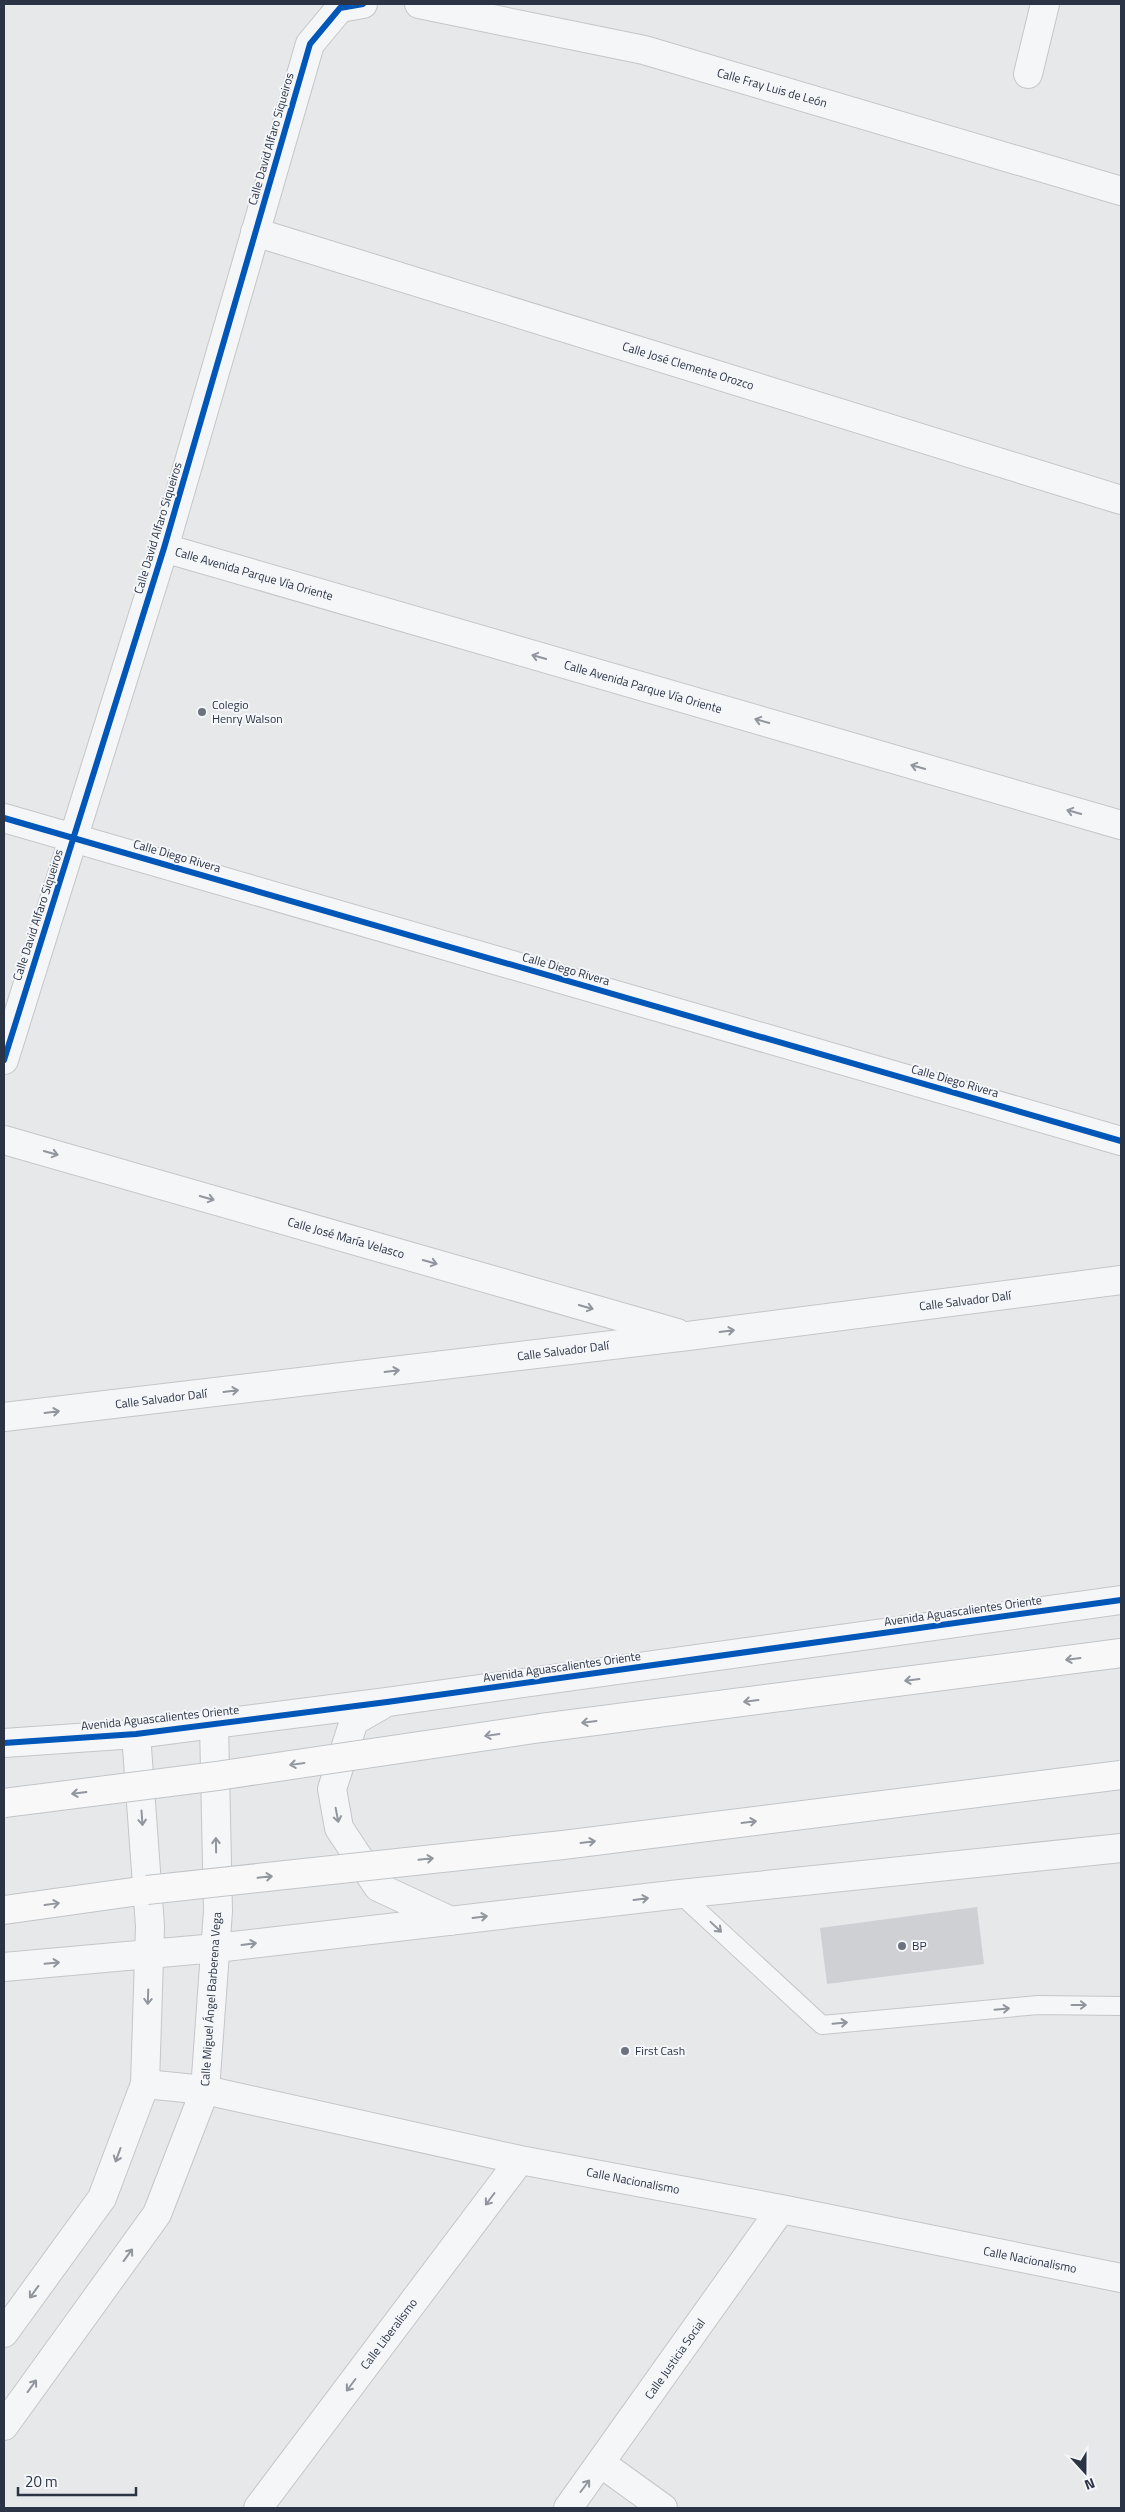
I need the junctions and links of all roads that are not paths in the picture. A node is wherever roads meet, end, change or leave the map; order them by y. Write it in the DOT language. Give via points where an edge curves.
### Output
graph roads {
  1 [pos="419,4"];
  2 [pos="1045,4"];
  3 [pos="352,6"];
  4 [pos="1028,74"];
  5 [pos="1121,190"];
  6 [pos="256,232"];
  7 [pos="1121,500"];
  8 [pos="164,548"];
  9 [pos="4,818"];
  10 [pos="1121,825"];
  11 [pos="74,838"];
  12 [pos="4,1060"];
  13 [pos="4,1140"];
  14 [pos="1121,1141"];
  15 [pos="1121,1280"];
  16 [pos="688,1336"];
  17 [pos="4,1418"];
  18 [pos="1121,1600"];
  19 [pos="1121,1653"];
  20 [pos="388,1702"];
  21 [pos="214,1724"];
  22 [pos="136,1734"];
  23 [pos="4,1743"];
  24 [pos="1121,1775"];
  25 [pos="4,1803"];
  26 [pos="1121,1848"];
  27 [pos="680,1894"];
  28 [pos="4,1910"];
  29 [pos="451,1921"];
  30 [pos="216,1948"];
  31 [pos="150,1955"];
  32 [pos="4,1967"];
  33 [pos="1121,2006"];
  34 [pos="144,2084"];
  35 [pos="205,2090"];
  36 [pos="520,2160"];
  37 [pos="781,2209"];
  38 [pos="1121,2278"];
  39 [pos="4,2333"];
  40 [pos="4,2426"];
  41 [pos="602,2464"];
  42 [pos="258,2508"];
  43 [pos="568,2508"];
  44 [pos="663,2508"];
  1 -- 5 [label="street, Calle Fray Luis de León" via="644,50"];
  2 -- 4 [label="street"];
  3 -- 6 [label="street, Calle David Alfaro Siqueiros" via="310,44"];
  6 -- 7 [label="street, Calle José Clemente Orozco"];
  6 -- 8 [label="street, Calle David Alfaro Siqueiros"];
  10 -- 8 [label="street, Calle Avenida Parque Vía Oriente, one-way"];
  8 -- 11 [label="street, Calle David Alfaro Siqueiros"];
  9 -- 11 [label="street, Calle Diego Rivera"];
  11 -- 12 [label="street, Calle David Alfaro Siqueiros"];
  11 -- 14 [label="street, Calle Diego Rivera"];
  13 -- 16 [label="street, Calle José María Velasco, one-way"];
  16 -- 15 [label="street, Calle Salvador Dalí, one-way"];
  17 -- 16 [label="street, Calle Salvador Dalí, one-way"];
  18 -- 20 [label="street, Avenida Aguascalientes Oriente"];
  19 -- 25 [label="main road, one-way, bridge" via="541,1728 217,1776"];
  20 -- 21 [label="street, Avenida Aguascalientes Oriente"];
  20 -- 29 [label="street, one-way" via="354,1721 332,1789 340,1828 378,1888"];
  21 -- 22 [label="street, Avenida Aguascalientes Oriente"];
  30 -- 21 [label="street, Calle Miguel Ángel Barberena Vega, one-way"];
  22 -- 23 [label="street, Avenida Aguascalientes Oriente"];
  22 -- 31 [label="street, one-way"];
  28 -- 24 [label="main road, one-way, bridge" via="147,1890 563,1845"];
  26 -- 27 [label="street"];
  29 -- 27 [label="street, one-way"];
  27 -- 33 [label="lane, one-way" via="822,2025 1038,2005"];
  30 -- 29 [label="street, one-way"];
  30 -- 31 [label="street"];
  30 -- 35 [label="street, Calle Miguel Ángel Barberena Vega"];
  32 -- 31 [label="street, one-way"];
  31 -- 34 [label="street, one-way"];
  34 -- 35 [label="street, Calle Nacionalismo"];
  34 -- 39 [label="street, one-way" via="102,2198"];
  35 -- 36 [label="street, Calle Nacionalismo"];
  40 -- 35 [label="street, Calle Miguel Ángel Barberena Vega, one-way" via="158,2214"];
  36 -- 37 [label="street, Calle Nacionalismo"];
  36 -- 42 [label="street, Calle Liberalismo, one-way"];
  37 -- 38 [label="street, Calle Nacionalismo"];
  37 -- 41 [label="street, Calle Justicia Social"];
  43 -- 41 [label="street, Calle Justicia Social, one-way"];
  41 -- 44 [label="street"];
}
